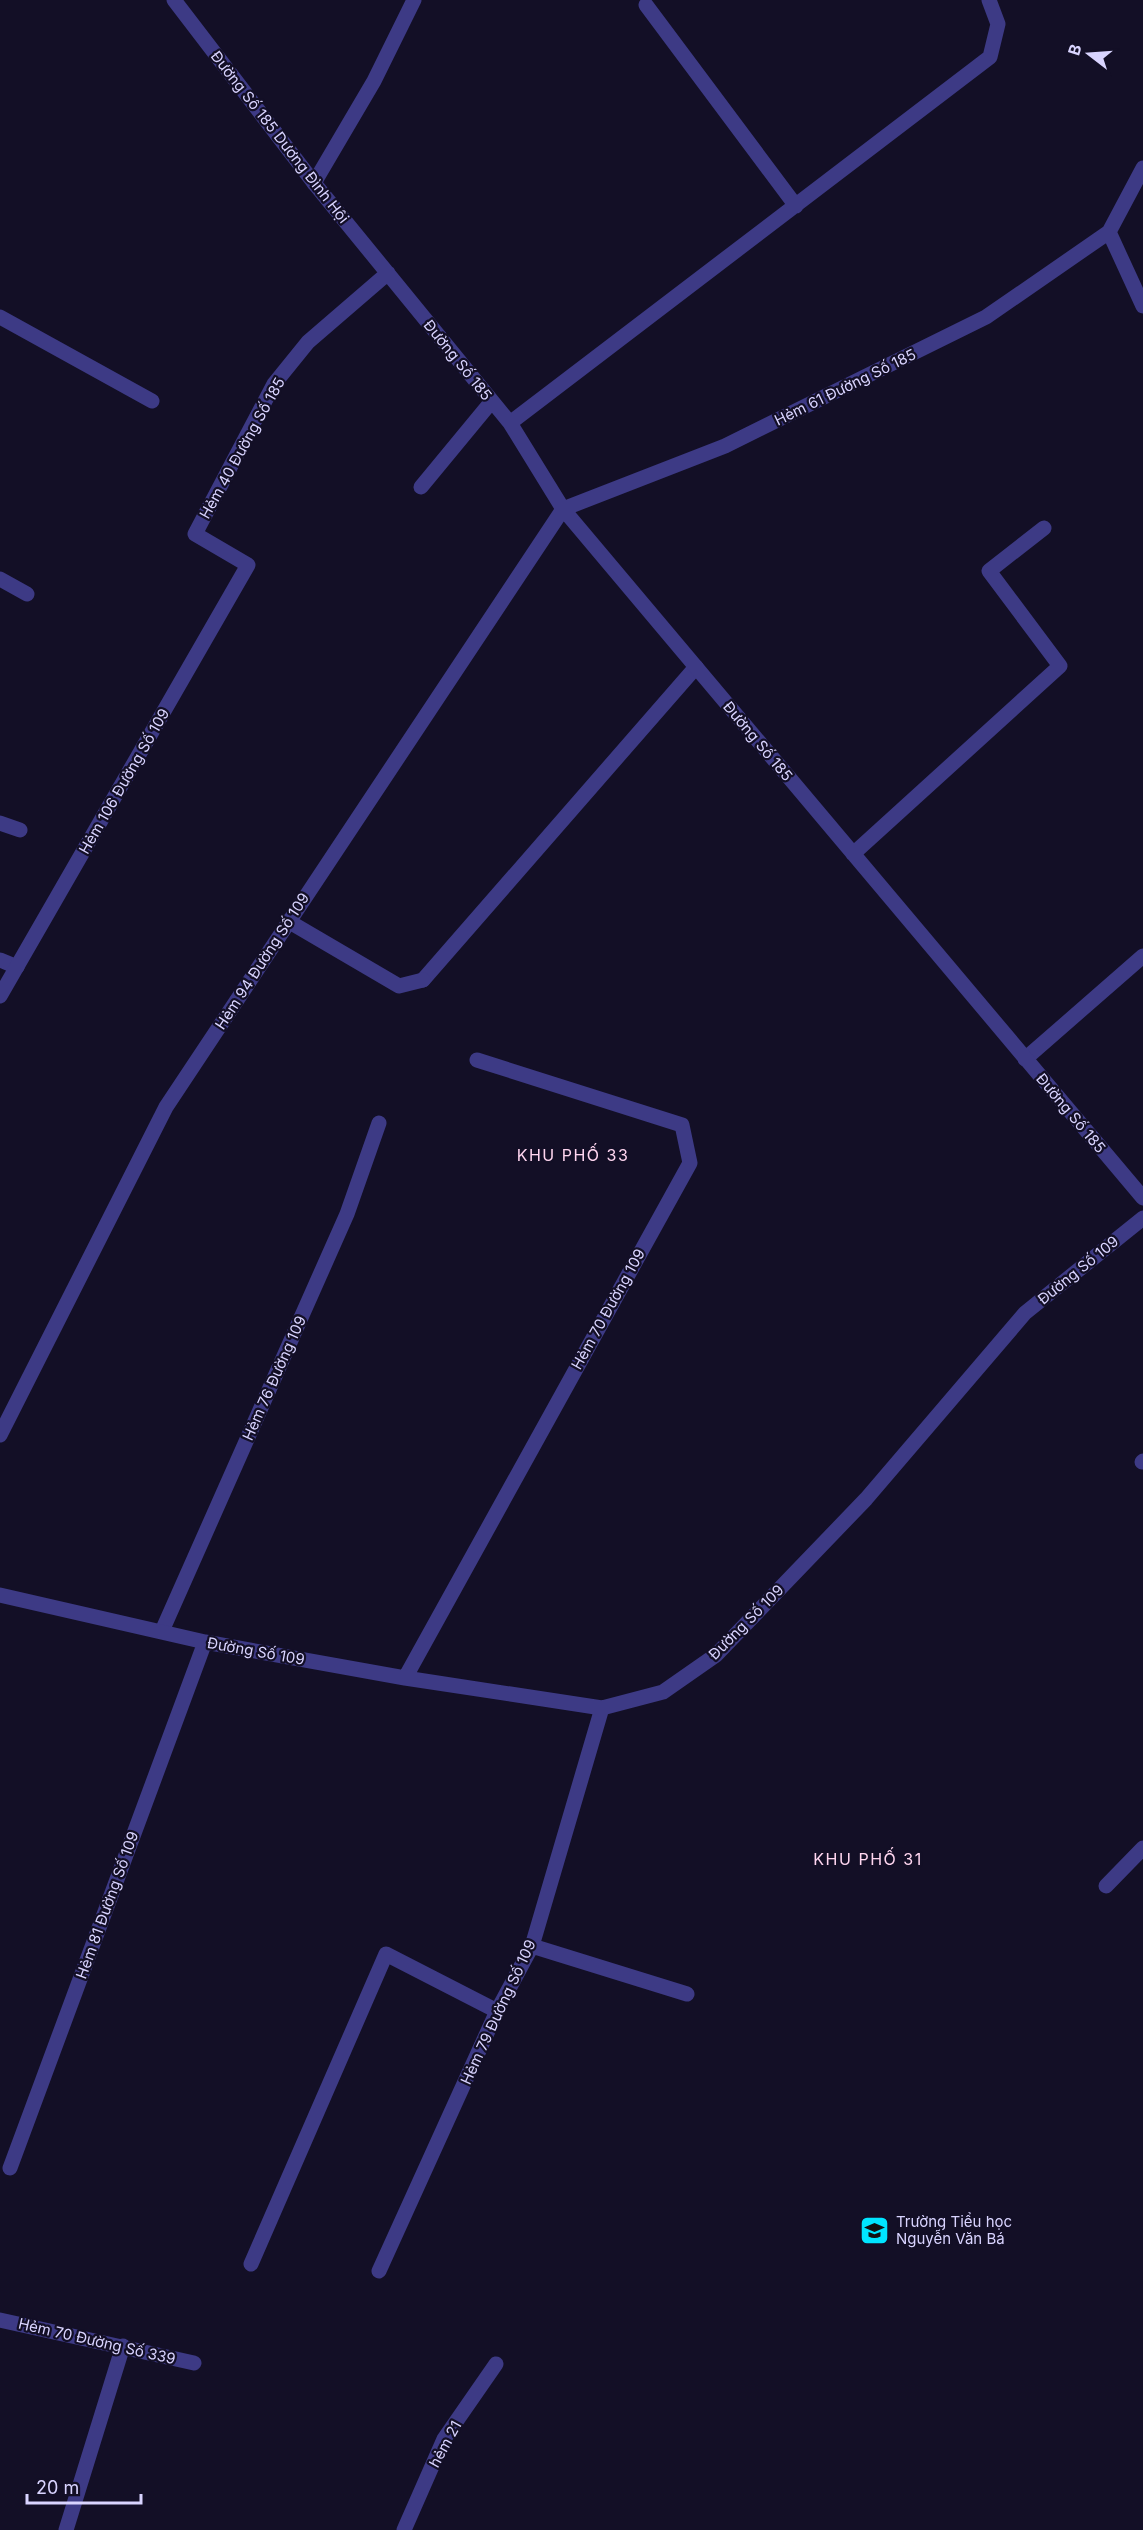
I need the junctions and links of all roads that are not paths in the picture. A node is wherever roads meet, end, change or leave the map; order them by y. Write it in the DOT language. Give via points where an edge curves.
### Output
graph roads {
  1 [pos="174,0"];
  2 [pos="414,0"];
  3 [pos="989,0"];
  4 [pos="646,5"];
  5 [pos="1143,168"];
  6 [pos="314,183"];
  7 [pos="795,206"];
  8 [pos="1109,232"];
  9 [pos="388,273"];
  10 [pos="1143,306"];
  11 [pos="0,317"];
  12 [pos="152,401"];
  13 [pos="492,401"];
  14 [pos="510,423"];
  15 [pos="421,487"];
  16 [pos="563,509"];
  17 [pos="1044,528"];
  18 [pos="248,566"];
  19 [pos="0,579"];
  20 [pos="27,594"];
  21 [pos="696,667"];
  22 [pos="0,823"];
  23 [pos="20,830"];
  24 [pos="853,854"];
  25 [pos="288,921"];
  26 [pos="1143,956"];
  27 [pos="0,960"];
  28 [pos="17,967"];
  29 [pos="0,996"];
  30 [pos="1025,1059"];
  31 [pos="477,1060"];
  32 [pos="379,1123"];
  33 [pos="1143,1198"];
  34 [pos="1143,1218"];
  35 [pos="0,1435"];
  36 [pos="0,1595"];
  37 [pos="162,1632"];
  38 [pos="205,1642"];
  39 [pos="405,1678"];
  40 [pos="602,1708"];
  41 [pos="1143,1848"];
  42 [pos="1106,1886"];
  43 [pos="532,1946"];
  44 [pos="687,1994"];
  45 [pos="497,2011"];
  46 [pos="10,2168"];
  47 [pos="251,2264"];
  48 [pos="379,2271"];
  49 [pos="0,2320"];
  50 [pos="123,2346"];
  51 [pos="194,2363"];
  52 [pos="496,2364"];
  53 [pos="66,2530"];
  54 [pos="404,2530"];
  1 -- 6 [label="street, Đường Số 185 Dương Đình Hội"];
  2 -- 6 [label="street" via="374,81"];
  3 -- 7 [label="street" via="998,24 990,57"];
  4 -- 7 [label="street"];
  5 -- 8 [label="street"];
  6 -- 9 [label="street, Đường Số 185 Dương Đình Hội"];
  7 -- 14 [label="street"];
  8 -- 10 [label="street"];
  8 -- 16 [label="street, Hẻm 61 Đường Số 185" via="1032,288 975,322 725,446"];
  9 -- 13 [label="street, Đường Số 185"];
  9 -- 18 [label="street, Hẻm 40 Đường Số 185" via="308,342 274,384 195,534"];
  11 -- 12 [label="street"];
  13 -- 14 [label="street, Đường Số 185"];
  13 -- 15 [label="street"];
  14 -- 16 [label="street, Đường Số 185"];
  16 -- 21 [label="street, Đường Số 185"];
  16 -- 25 [label="street, Hẻm 94 Đường Số 109"];
  17 -- 24 [label="street" via="990,571 1060,666"];
  18 -- 28 [label="street, Hẻm 106 Đường Số 109"];
  19 -- 20 [label="street"];
  21 -- 24 [label="street, Đường Số 185"];
  21 -- 25 [label="street" via="423,980 399,986"];
  22 -- 23 [label="street"];
  24 -- 30 [label="street, Đường Số 185"];
  25 -- 35 [label="street, Hẻm 94 Đường Số 109" via="166,1107"];
  26 -- 30 [label="street"];
  27 -- 28 [label="street"];
  28 -- 29 [label="street, Hẻm 106 Đường Số 109"];
  30 -- 33 [label="street, Đường Số 185"];
  31 -- 39 [label="street, Hẻm 70 Đường 109" via="682,1125 690,1163"];
  32 -- 37 [label="street, Hẻm 76 Đường 109" via="347,1214"];
  34 -- 40 [label="street, Đường Số 109" via="1025,1313 866,1499 716,1655 663,1692"];
  36 -- 37 [label="street, Đường Số 109"];
  37 -- 38 [label="street, Đường Số 109"];
  38 -- 39 [label="street, Đường Số 109"];
  38 -- 46 [label="street, Hẻm 81 Đường Số 109"];
  39 -- 40 [label="street, Đường Số 109"];
  40 -- 43 [label="street, Hẻm 79 Đường Số 109"];
  41 -- 42 [label="street"];
  43 -- 44 [label="street"];
  43 -- 45 [label="street, Hẻm 79 Đường Số 109"];
  45 -- 47 [label="street" via="386,1954"];
  45 -- 48 [label="street, Hẻm 79 Đường Số 109"];
  49 -- 50 [label="street, Hẻm 70 Đường Số 339"];
  50 -- 51 [label="street, Hẻm 70 Đường Số 339"];
  50 -- 53 [label="street"];
  52 -- 54 [label="street, hẻm 21" via="444,2439"];
}
